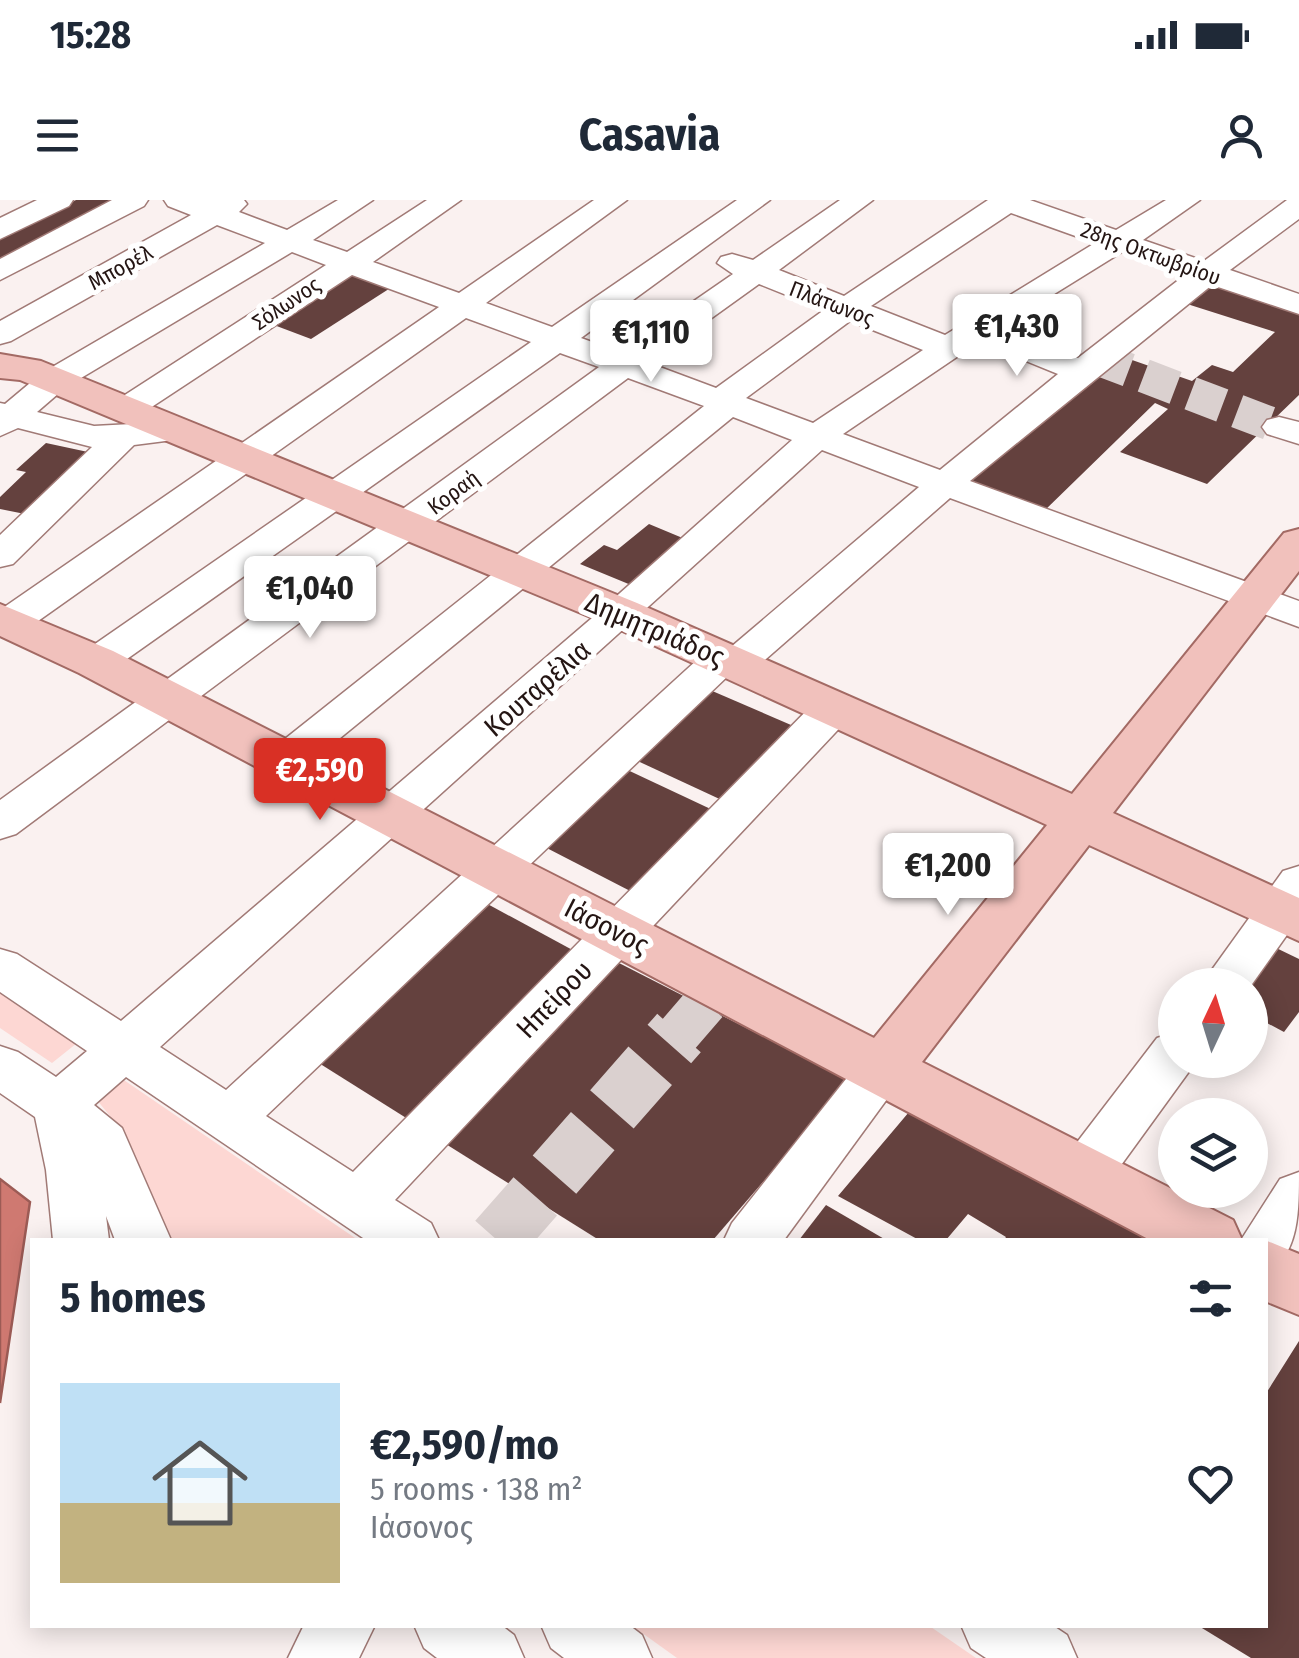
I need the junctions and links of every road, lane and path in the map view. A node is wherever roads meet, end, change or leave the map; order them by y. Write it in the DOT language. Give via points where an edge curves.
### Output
graph roads {
  1 [pos="59,200"];
  2 [pos="134,200"];
  3 [pos="178,200"];
  4 [pos="359,200"];
  5 [pos="447,200"];
  6 [pos="756,200"];
  7 [pos="859,200"];
  8 [pos="1186,200"];
  9 [pos="1007,201"];
  10 [pos="596,203"];
  11 [pos="227,207"];
  12 [pos="1294,215"];
  13 [pos="0,230"];
  14 [pos="1116,240"];
  15 [pos="289,241"];
  16 [pos="675,241"];
  17 [pos="347,262"];
  18 [pos="0,272"];
  19 [pos="756,272"];
  20 [pos="1205,272"];
  21 [pos="1298,303"];
  22 [pos="463,306"];
  23 [pos="847,308"];
  24 [pos="0,334"];
  25 [pos="962,338"];
  26 [pos="555,340"];
  27 [pos="624,365"];
  28 [pos="32,369"];
  29 [pos="1081,371"];
  30 [pos="724,402"];
  31 [pos="4,419"];
  32 [pos="125,422"];
  33 [pos="817,436"];
  34 [pos="244,456"];
  35 [pos="946,484"];
  36 [pos="333,494"];
  37 [pos="409,525"];
  38 [pos="1299,542"];
  39 [pos="0,556"];
  40 [pos="520,571"];
  41 [pos="1277,607"];
  42 [pos="621,614"];
  43 [pos="5,620"];
  44 [pos="730,661"];
  45 [pos="96,662"];
  46 [pos="170,700"];
  47 [pos="835,708"];
  48 [pos="286,760"];
  49 [pos="392,814"];
  50 [pos="1081,819"];
  51 [pos="0,823"];
  52 [pos="496,869"];
  53 [pos="1293,906"];
  54 [pos="618,932"];
  55 [pos="0,966"];
  56 [pos="1240,968"];
  57 [pos="124,1049"];
  58 [pos="0,1066"];
  59 [pos="883,1069"];
  60 [pos="1158,1075"];
  61 [pos="58,1106"];
  62 [pos="228,1119"];
  63 [pos="1084,1174"];
  64 [pos="1299,1195"];
  65 [pos="356,1204"];
  66 [pos="81,1238"];
  67 [pos="142,1238"];
  68 [pos="408,1238"];
  69 [pos="754,1238"];
  70 [pos="1206,1238"];
  71 [pos="1268,1244"];
  72 [pos="1268,1270"];
  73 [pos="1299,1286"];
  74 [pos="340,1628"];
  75 [pos="450,1628"];
  76 [pos="578,1628"];
  77 [pos="321,1658"];
  78 [pos="491,1658"];
  79 [pos="618,1658"];
  1 -- 13 [label="street"];
  2 -- 18 [label="street"];
  3 -- 11 [label="street"];
  4 -- 15 [label="street"];
  5 -- 17 [label="street, Σόλωνος"];
  6 -- 16 [label="street"];
  7 -- 19 [label="street, Κοραή"];
  8 -- 14 [label="street, Κουταρέλια"];
  9 -- 14 [label="street, 28ης Οκτωβρίου"];
  9 -- 23 [label="street"];
  10 -- 22 [label="street"];
  11 -- 15 [label="street"];
  11 -- 24 [label="street, Μπορέλ"];
  12 -- 20 [label="street"];
  14 -- 20 [label="street, 28ης Οκτωβρίου"];
  14 -- 25 [label="street, Κουταρέλια"];
  15 -- 17 [label="street"];
  15 -- 28 [label="street"];
  16 -- 19 [label="street, Πλάτωνος"];
  16 -- 26 [label="street"];
  17 -- 22 [label="street"];
  17 -- 32 [label="street, Σόλωνος"];
  19 -- 23 [label="street, Πλάτωνος"];
  19 -- 27 [label="street, Κοραή"];
  20 -- 21 [label="street, 28ης Οκτωβρίου"];
  20 -- 29 [label="street"];
  22 -- 26 [label="street"];
  22 -- 34 [label="street"];
  23 -- 25 [label="street, Πλάτωνος"];
  23 -- 30 [label="street"];
  24 -- 28 [label="street, Δημητριάδος"];
  25 -- 29 [label="street, Πλάτωνος"];
  25 -- 33 [label="street, Κουταρέλια"];
  26 -- 27 [label="street"];
  26 -- 36 [label="street"];
  27 -- 30 [label="street"];
  27 -- 37 [label="street, Κοραή"];
  28 -- 31 [label="street"];
  28 -- 32 [label="main road, Δημητριάδος"];
  29 -- 35 [label="street"];
  30 -- 33 [label="street"];
  30 -- 40 [label="street"];
  31 -- 32 [label="street" via="89,436"];
  32 -- 34 [label="main road, Δημητριάδος" via="182,432"];
  32 -- 39 [label="street, Σόλωνος"];
  33 -- 35 [label="street"];
  33 -- 42 [label="street, Κουταρέλια"];
  34 -- 36 [label="main road, Δημητριάδος"];
  34 -- 43 [label="street"];
  35 -- 41 [label="street"];
  35 -- 44 [label="street"];
  36 -- 37 [label="main road, Δημητριάδος"];
  36 -- 45 [label="street"];
  37 -- 40 [label="main road, Δημητριάδος"];
  37 -- 46 [label="street, Κοραή"];
  38 -- 41 [label="main road"];
  40 -- 42 [label="main road, Δημητριάδος"];
  40 -- 48 [label="street"];
  41 -- 50 [label="main road"];
  42 -- 44 [label="main road, Δημητριάδος"];
  42 -- 49 [label="street, Κουταρέλια"];
  43 -- 45 [label="main road, Ιάσονος"];
  44 -- 47 [label="main road, Δημητριάδος"];
  44 -- 52 [label="street"];
  45 -- 46 [label="main road, Ιάσονος"];
  46 -- 48 [label="main road, Ιάσονος"];
  46 -- 51 [label="street, Κοραή"];
  47 -- 50 [label="main road, Δημητριάδος"];
  47 -- 54 [label="street, Ηπείρου"];
  48 -- 49 [label="main road, Ιάσονος"];
  49 -- 52 [label="main road, Ιάσονος"];
  49 -- 57 [label="street, Κουταρέλια"];
  50 -- 53 [label="main road, Δημητριάδος"];
  50 -- 59 [label="main road"];
  52 -- 54 [label="main road, Ιάσονος"];
  52 -- 62 [label="street"];
  53 -- 56 [label="street"];
  54 -- 59 [label="main road, Ιάσονος"];
  54 -- 65 [label="street, Ηπείρου"];
  55 -- 57 [label="street"];
  57 -- 61 [label="street, Κουταρέλια"];
  57 -- 62 [label="street"];
  58 -- 61 [label="street"];
  59 -- 63 [label="main road, Ιάσονος"];
  59 -- 69 [label="street"];
  60 -- 63 [label="street"];
  61 -- 66 [label="street"];
  61 -- 67 [label="street" via="103,1144"];
  62 -- 65 [label="street"];
  63 -- 70 [label="main road, Ιάσονος"];
  64 -- 71 [label="street"];
  65 -- 68 [label="street"];
  72 -- 73 [label="main road"];
  74 -- 77 [label="street"];
  75 -- 78 [label="street"];
  76 -- 79 [label="street"];
}
